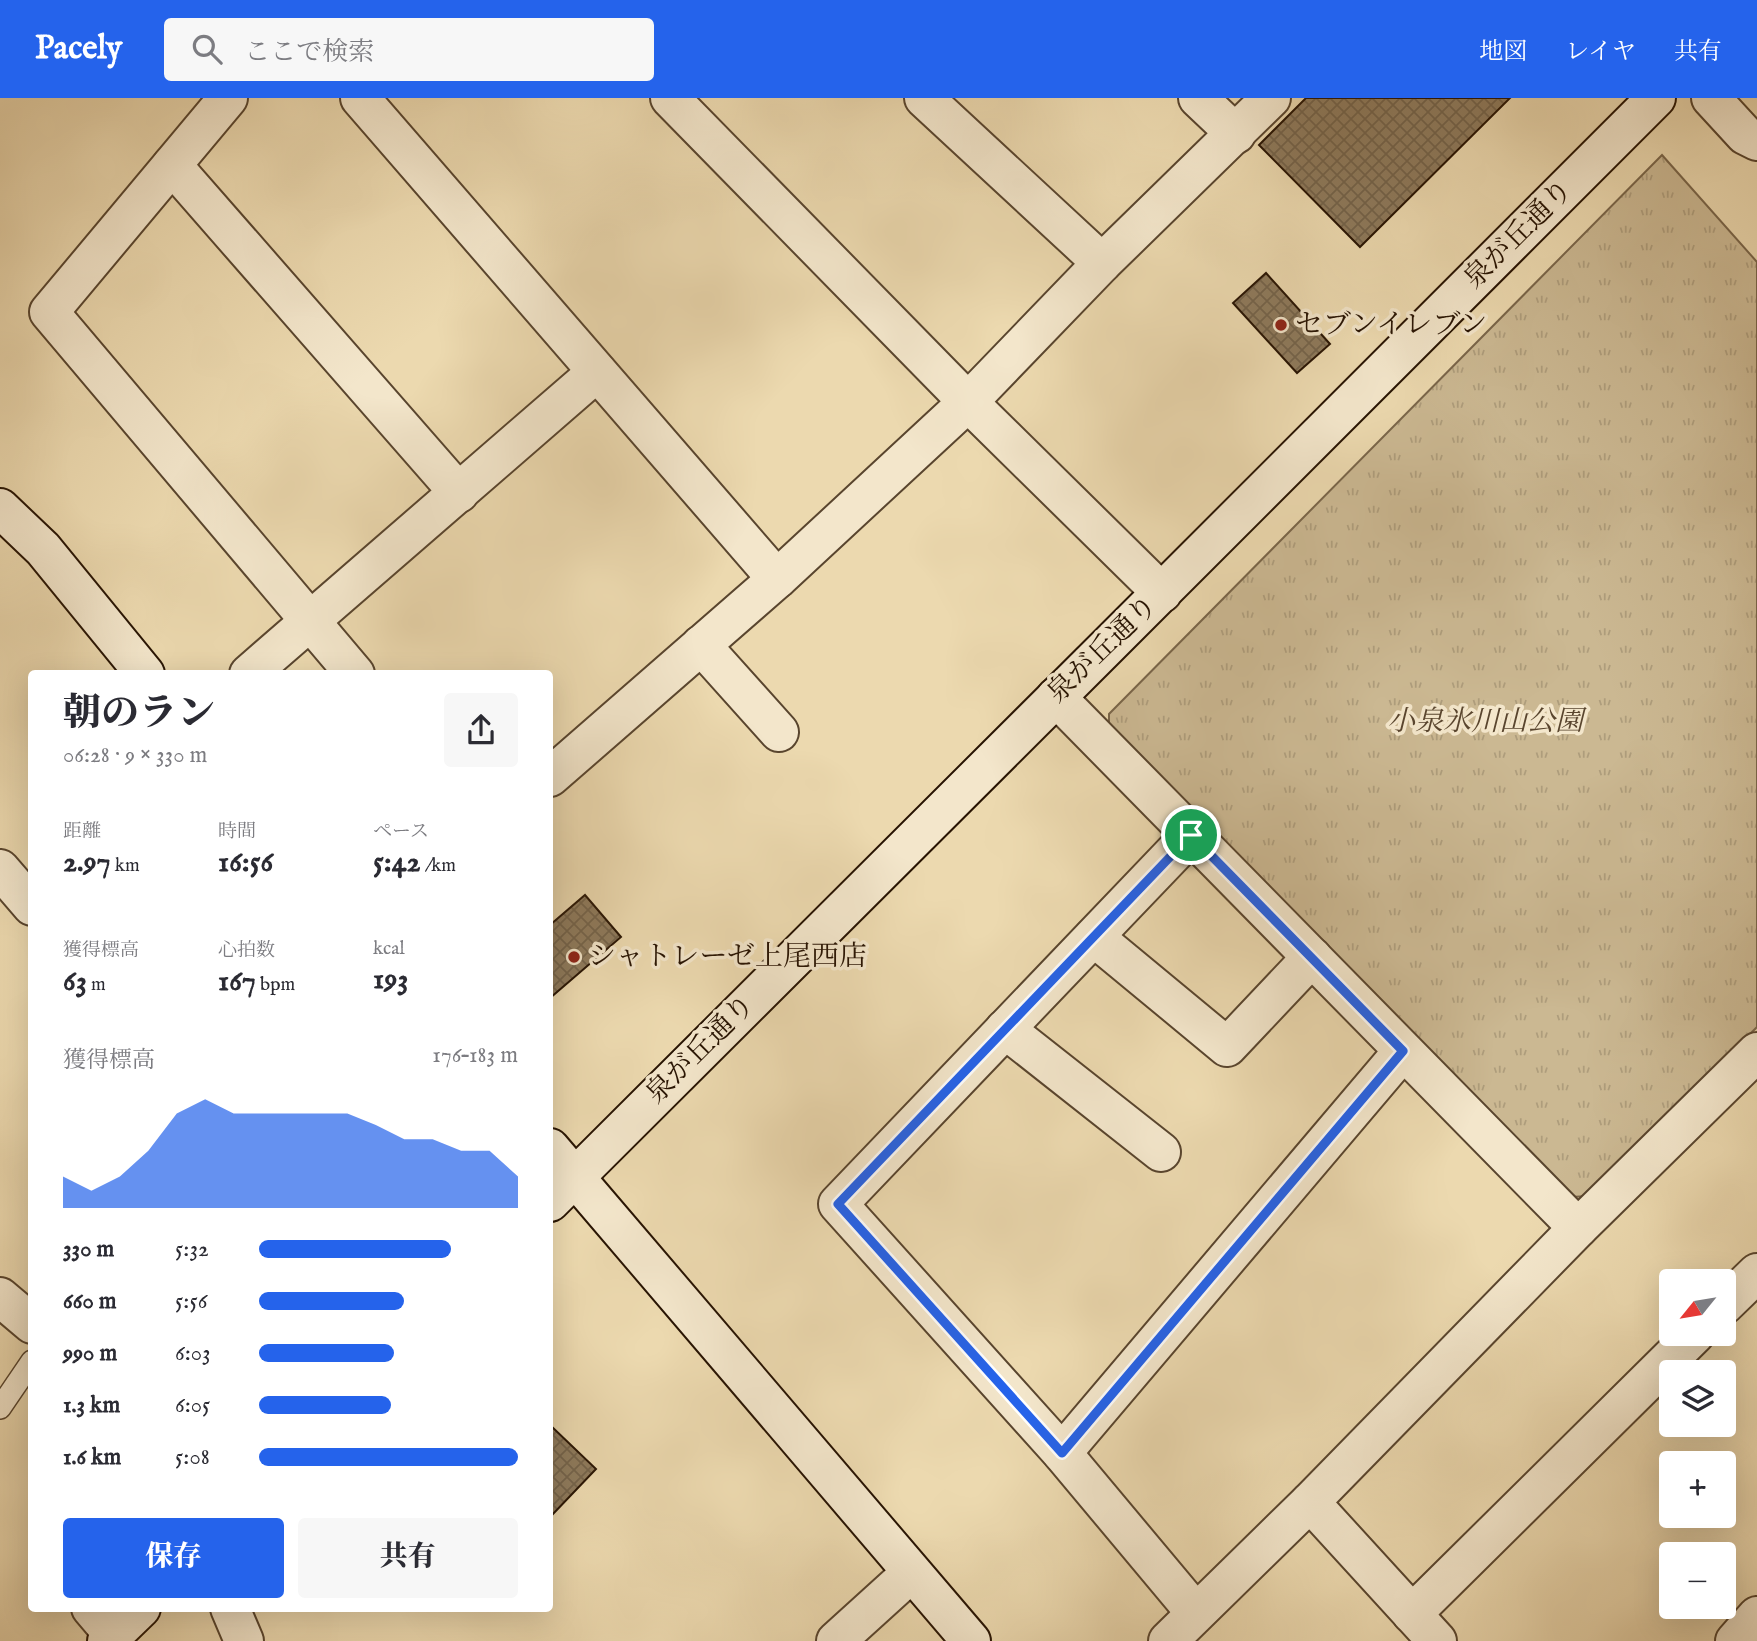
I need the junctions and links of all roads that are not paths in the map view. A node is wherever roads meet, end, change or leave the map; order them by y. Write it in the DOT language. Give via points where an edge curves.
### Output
graph roads {
  1 [pos="228,98"];
  2 [pos="360,98"];
  3 [pos="670,98"];
  4 [pos="924,98"];
  5 [pos="1198,98"];
  6 [pos="1271,98"];
  7 [pos="1656,98"];
  8 [pos="1711,98"];
  9 [pos="1236,134"];
  10 [pos="1757,141"];
  11 [pos="172,165"];
  12 [pos="1102,263"];
  13 [pos="597,372"];
  14 [pos="968,402"];
  15 [pos="459,493"];
  16 [pos="0,508"];
  17 [pos="777,579"];
  18 [pos="1162,593"];
  19 [pos="310,622"];
  20 [pos="701,645"];
  21 [pos="142,670"];
  22 [pos="254,670"];
  23 [pos="352,670"];
  24 [pos="1056,696"];
  25 [pos="779,732"];
  26 [pos="553,774"];
  27 [pos="1191,835"];
  28 [pos="1094,937"];
  29 [pos="1312,957"];
  30 [pos="1005,1029"];
  31 [pos="1403,1051"];
  32 [pos="1757,1052"];
  33 [pos="1161,1152"];
  34 [pos="553,1158"];
  35 [pos="562,1189"];
  36 [pos="1578,1228"];
  37 [pos="1757,1273"];
  38 [pos="1736,1294"];
  39 [pos="0,1297"];
  40 [pos="28,1321"];
  41 [pos="1684,1346"];
  42 [pos="28,1367"];
  43 [pos="0,1408"];
  44 [pos="1062,1453"];
  45 [pos="1310,1502"];
  46 [pos="911,1573"];
  47 [pos="134,1612"];
  48 [pos="232,1612"];
  49 [pos="1195,1612"];
  50 [pos="1757,1616"];
  51 [pos="1424,1627"];
  52 [pos="104,1628"];
  53 [pos="244,1641"];
  54 [pos="836,1641"];
  55 [pos="971,1641"];
  56 [pos="1168,1641"];
  57 [pos="1735,1641"];
  1 -- 11 [label="street"];
  2 -- 13 [label="street"];
  3 -- 14 [label="street"];
  4 -- 12 [label="street"];
  5 -- 9 [label="street"];
  6 -- 9 [label="street"];
  7 -- 18 [label="street, 泉が丘通り"];
  8 -- 10 [label="street" via="1745,135"];
  9 -- 12 [label="street"];
  11 -- 15 [label="street"];
  11 -- 19 [label="street" via="49,312"];
  12 -- 14 [label="street"];
  13 -- 15 [label="street"];
  13 -- 17 [label="street"];
  14 -- 17 [label="street"];
  14 -- 18 [label="street"];
  15 -- 19 [label="street"];
  16 -- 21 [label="street" via="43,549"];
  17 -- 20 [label="street"];
  18 -- 24 [label="street, 泉が丘通り"];
  19 -- 22 [label="street"];
  19 -- 23 [label="street"];
  20 -- 25 [label="street"];
  20 -- 26 [label="street"];
  24 -- 27 [label="street"];
  24 -- 35 [label="street, 泉が丘通り"];
  27 -- 28 [label="street"];
  27 -- 29 [label="street"];
  28 -- 29 [label="street" via="1227,1047"];
  28 -- 30 [label="street"];
  29 -- 31 [label="street"];
  30 -- 33 [label="street"];
  30 -- 44 [label="street" via="838,1204"];
  31 -- 36 [label="street"];
  31 -- 44 [label="street"];
  32 -- 36 [label="street"];
  34 -- 35 [label="street"];
  35 -- 46 [label="street"];
  36 -- 45 [label="street"];
  37 -- 38 [label="street"];
  39 -- 40 [label="street"];
  41 -- 51 [label="street"];
  42 -- 43 [label="lane"];
  44 -- 49 [label="street"];
  45 -- 49 [label="street"];
  45 -- 51 [label="street"];
  46 -- 54 [label="street"];
  46 -- 55 [label="street"];
  47 -- 52 [label="street"];
  48 -- 53 [label="street"];
  49 -- 56 [label="street"];
  50 -- 57 [label="street"];
}
